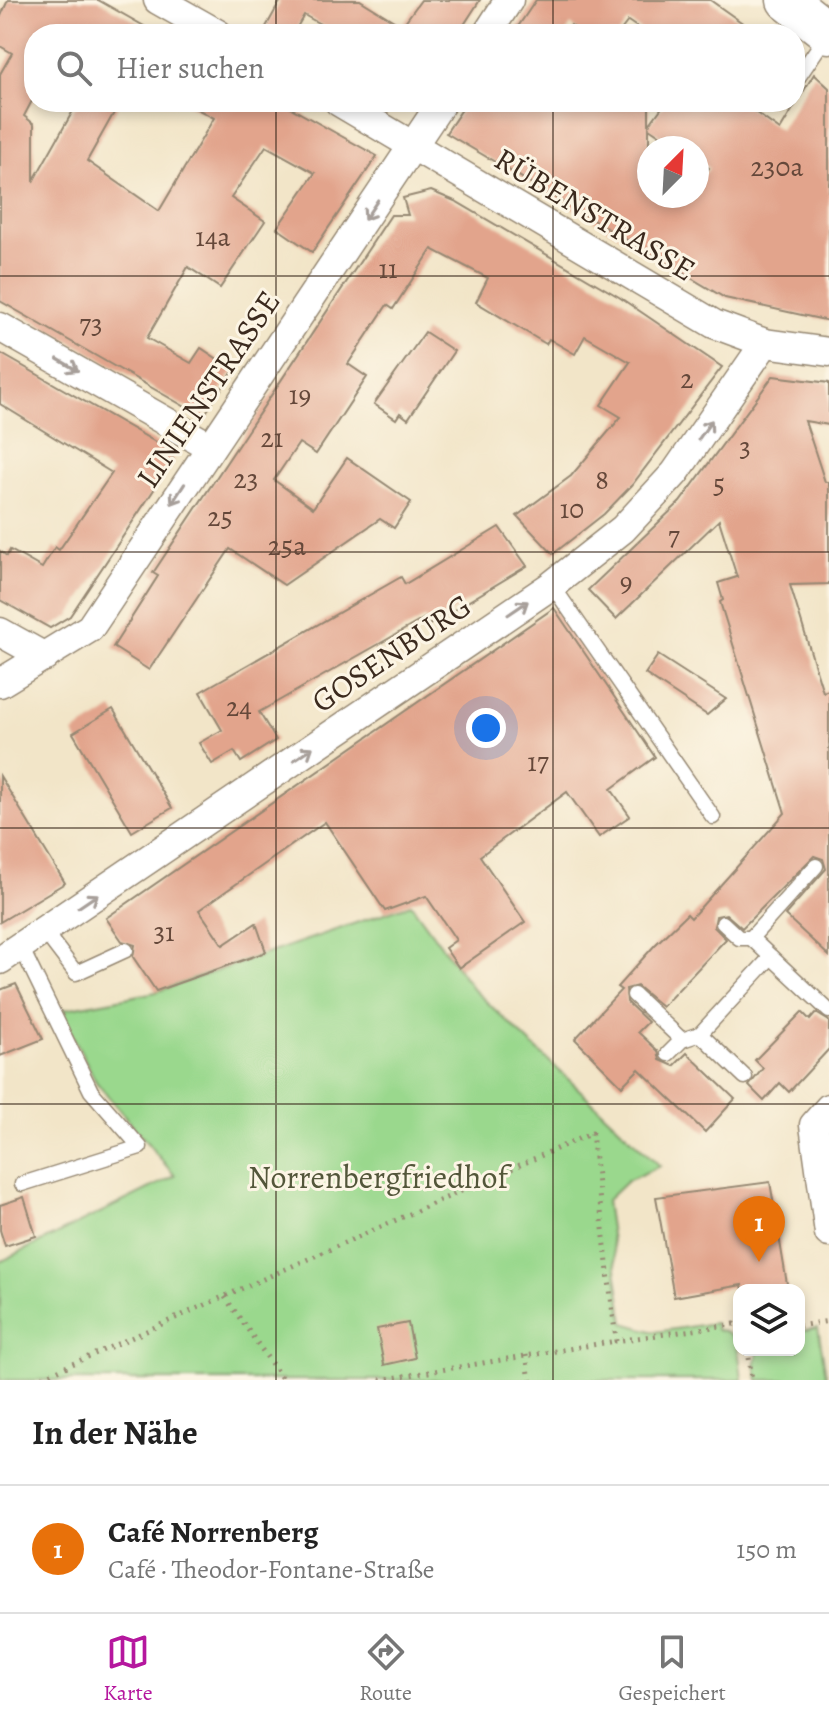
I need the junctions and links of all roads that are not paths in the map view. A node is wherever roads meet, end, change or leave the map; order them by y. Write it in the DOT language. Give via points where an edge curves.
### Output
graph roads {
  1 [pos="158,0"];
  2 [pos="509,0"];
  3 [pos="787,0"];
  4 [pos="200,24"];
  5 [pos="493,24"];
  6 [pos="829,33"];
  7 [pos="805,68"];
  8 [pos="357,112"];
  9 [pos="436,112"];
  10 [pos="415,145"];
  11 [pos="0,327"];
  12 [pos="765,343"];
  13 [pos="829,352"];
  14 [pos="209,446"];
  15 [pos="552,585"];
  16 [pos="0,632"];
  17 [pos="45,657"];
  18 [pos="0,683"];
  19 [pos="713,817"];
  20 [pos="816,866"];
  21 [pos="723,923"];
  22 [pos="751,938"];
  23 [pos="22,946"];
  24 [pos="126,950"];
  25 [pos="771,957"];
  26 [pos="634,995"];
  27 [pos="829,1011"];
  28 [pos="700,1034"];
  29 [pos="682,1040"];
  30 [pos="668,1054"];
  31 [pos="745,1077"];
  32 [pos="829,1108"];
  33 [pos="22,1184"];
  34 [pos="829,1233"];
  1 -- 4 [label="street"];
  2 -- 5 [label="street"];
  3 -- 6 [label="main road"];
  6 -- 7 [label="lane"];
  8 -- 10 [label="street, RÜBENSTRASSE"];
  9 -- 10 [label="street, LINIENSTRASSE"];
  10 -- 12 [label="street, RÜBENSTRASSE" via="714,324"];
  10 -- 14 [label="street, LINIENSTRASSE, one-way"];
  11 -- 14 [label="street, one-way"];
  12 -- 13 [label="street, RÜBENSTRASSE"];
  15 -- 12 [label="street, GOSENBURG, one-way" via="623,529 675,473"];
  14 -- 17 [label="street, LINIENSTRASSE, one-way" via="90,628"];
  15 -- 19 [label="lane"];
  23 -- 15 [label="street, GOSENBURG, one-way"];
  16 -- 17 [label="street"];
  17 -- 18 [label="street, LINIENSTRASSE"];
  20 -- 22 [label="lane"];
  21 -- 22 [label="lane" via="739,938"];
  22 -- 25 [label="lane"];
  23 -- 24 [label="lane" via="76,973"];
  23 -- 33 [label="lane" via="91,1091 140,1147"];
  25 -- 27 [label="lane"];
  25 -- 28 [label="lane"];
  26 -- 29 [label="lane"];
  28 -- 29 [label="lane"];
  28 -- 31 [label="lane"];
  29 -- 30 [label="lane"];
  32 -- 34 [label="street" via="814,1125"];
}
